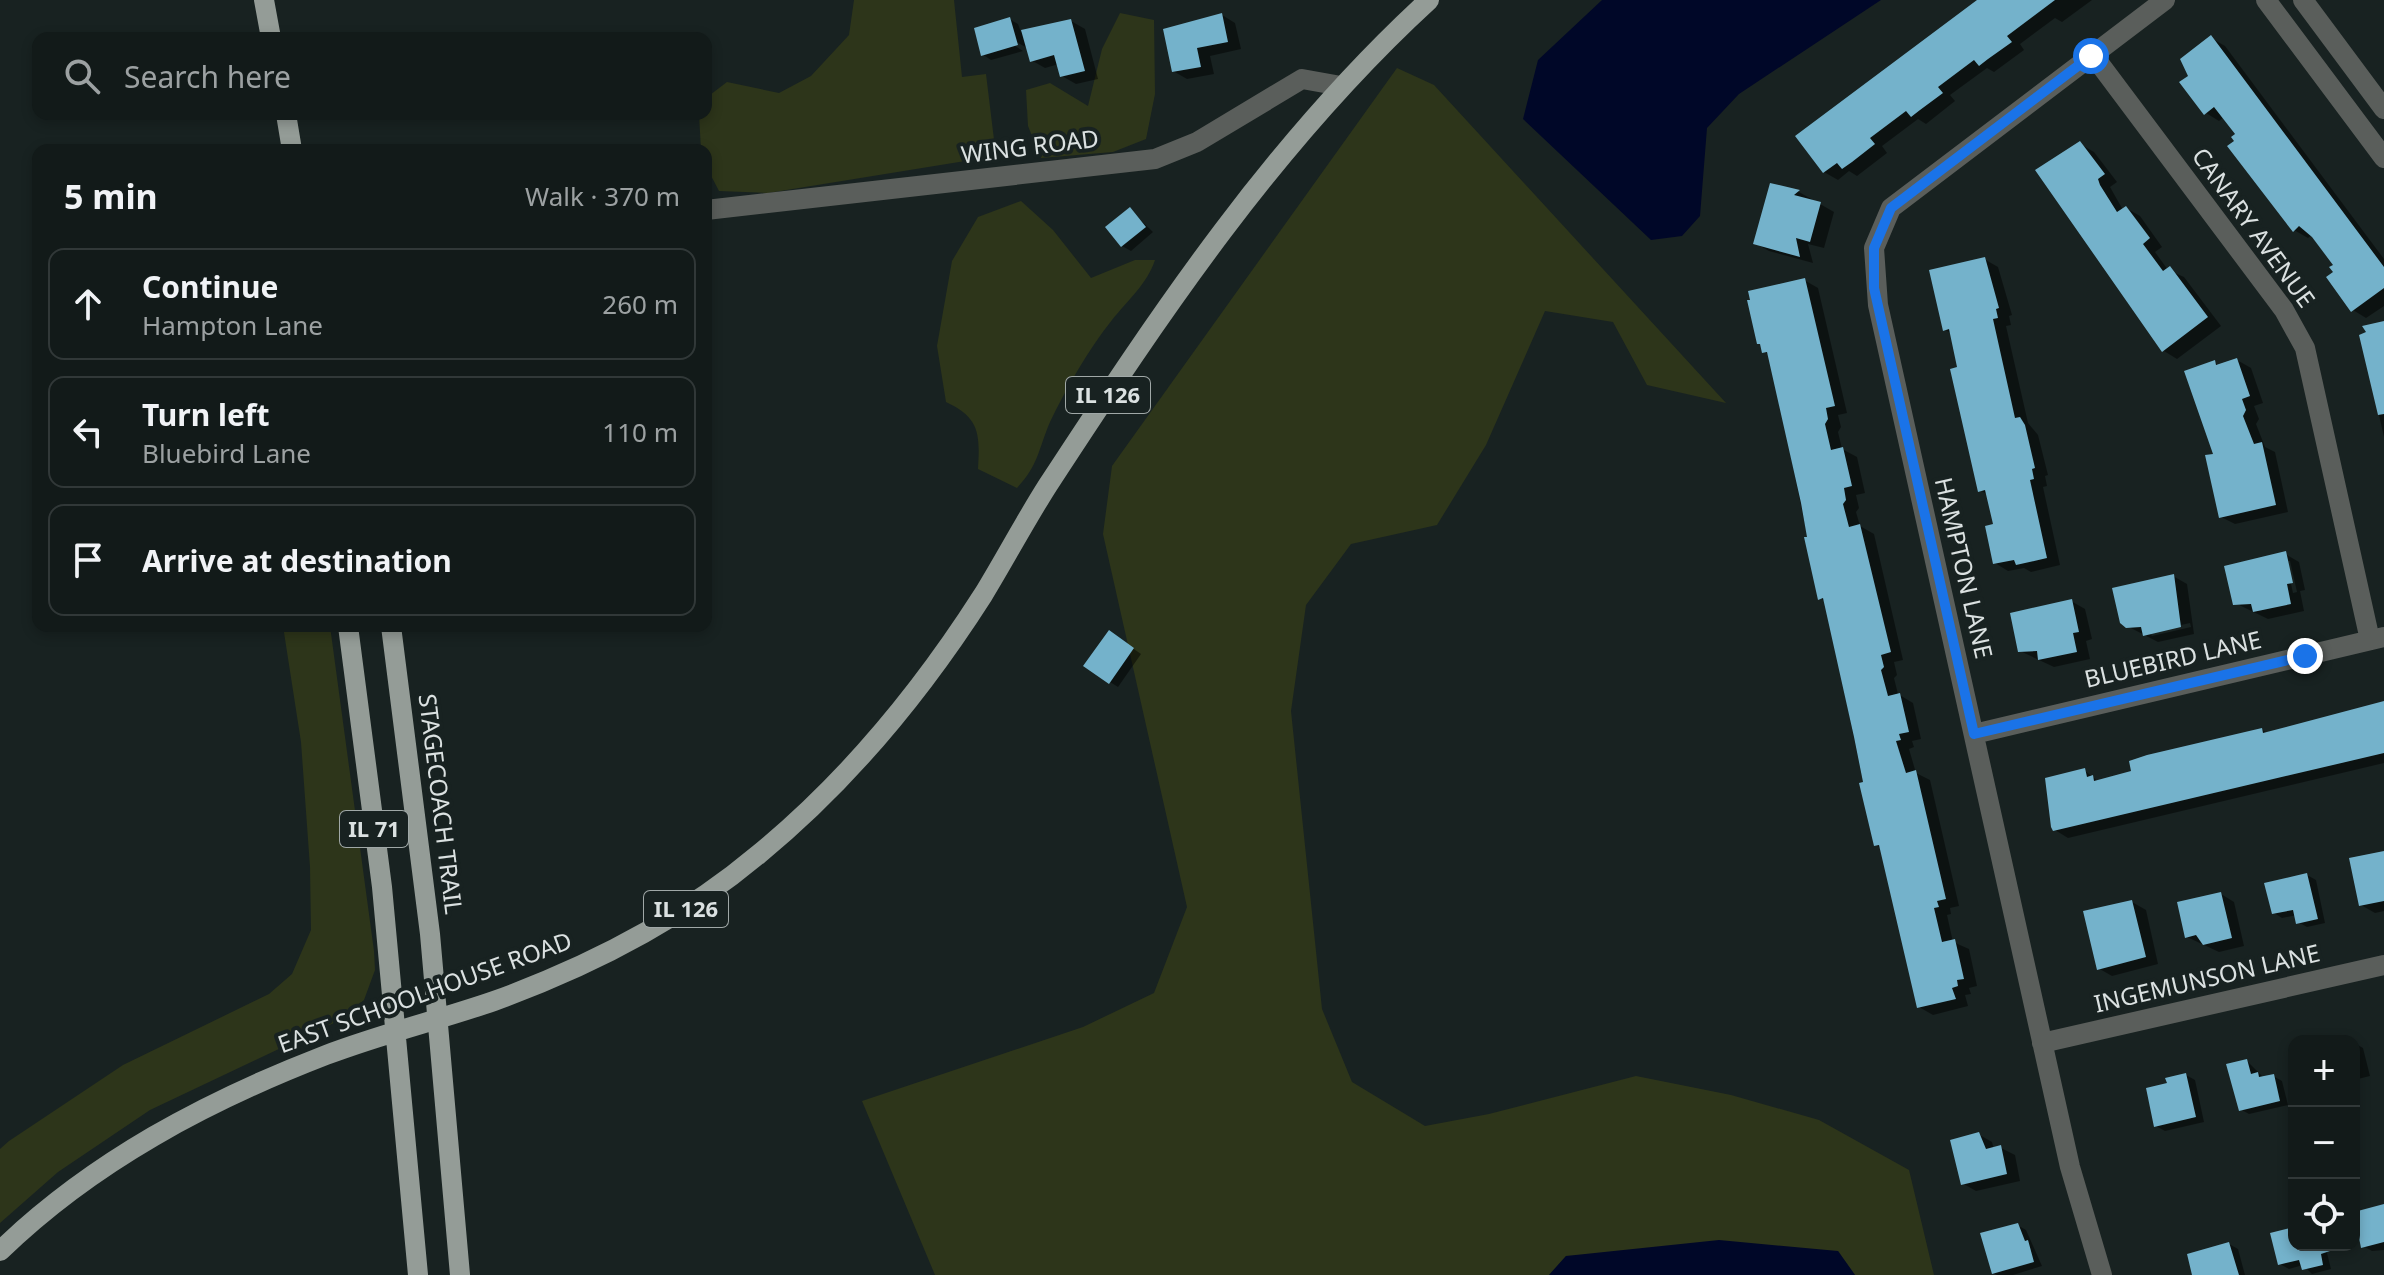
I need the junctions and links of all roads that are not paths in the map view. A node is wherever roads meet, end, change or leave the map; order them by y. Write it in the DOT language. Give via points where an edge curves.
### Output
graph roads {
  1 [pos="264,0"];
  2 [pos="1429,0"];
  3 [pos="2165,0"];
  4 [pos="2266,0"];
  5 [pos="2303,0"];
  6 [pos="270,32"];
  7 [pos="2093,55"];
  8 [pos="1341,86"];
  9 [pos="2384,109"];
  10 [pos="287,120"];
  11 [pos="291,144"];
  12 [pos="2384,158"];
  13 [pos="712,209"];
  14 [pos="349,632"];
  15 [pos="392,632"];
  16 [pos="2377,639"];
  17 [pos="1974,734"];
  18 [pos="2384,965"];
  19 [pos="438,1019"];
  20 [pos="395,1032"];
  21 [pos="2042,1043"];
  22 [pos="0,1251"];
  23 [pos="418,1275"];
  24 [pos="460,1275"];
  25 [pos="2102,1275"];
  1 -- 6 [label="main road"];
  2 -- 8 [label="main road, EAST SCHOOLHOUSE ROAD / IL 126"];
  3 -- 7 [label="street, HAMPTON LANE"];
  4 -- 12 [label="street"];
  5 -- 9 [label="street"];
  7 -- 16 [label="street, CANARY AVENUE" via="2284,310 2305,348"];
  7 -- 17 [label="street, HAMPTON LANE" via="1891,208 1874,248 1874,288"];
  8 -- 13 [label="street, WING ROAD" via="1302,79 1197,142 1155,159"];
  8 -- 19 [label="main road, EAST SCHOOLHOUSE ROAD / IL 126" via="1243,203 1154,322 946,649 851,770 760,854 696,903 585,962"];
  10 -- 11 [label="main road"];
  14 -- 20 [label="main road, IL 71"];
  15 -- 19 [label="main road, STAGECOACH TRAIL / IL 71"];
  16 -- 17 [label="street, BLUEBIRD LANE"];
  17 -- 21 [label="street, HAMPTON LANE"];
  18 -- 21 [label="street, INGEMUNSON LANE"];
  19 -- 20 [label="main road, EAST SCHOOLHOUSE ROAD"];
  19 -- 24 [label="main road, STAGECOACH TRAIL / IL 71"];
  20 -- 22 [label="main road, EAST SCHOOLHOUSE ROAD" via="324,1056 175,1122 82,1184"];
  20 -- 23 [label="main road, IL 71"];
  21 -- 25 [label="street, HAMPTON LANE"];
}
